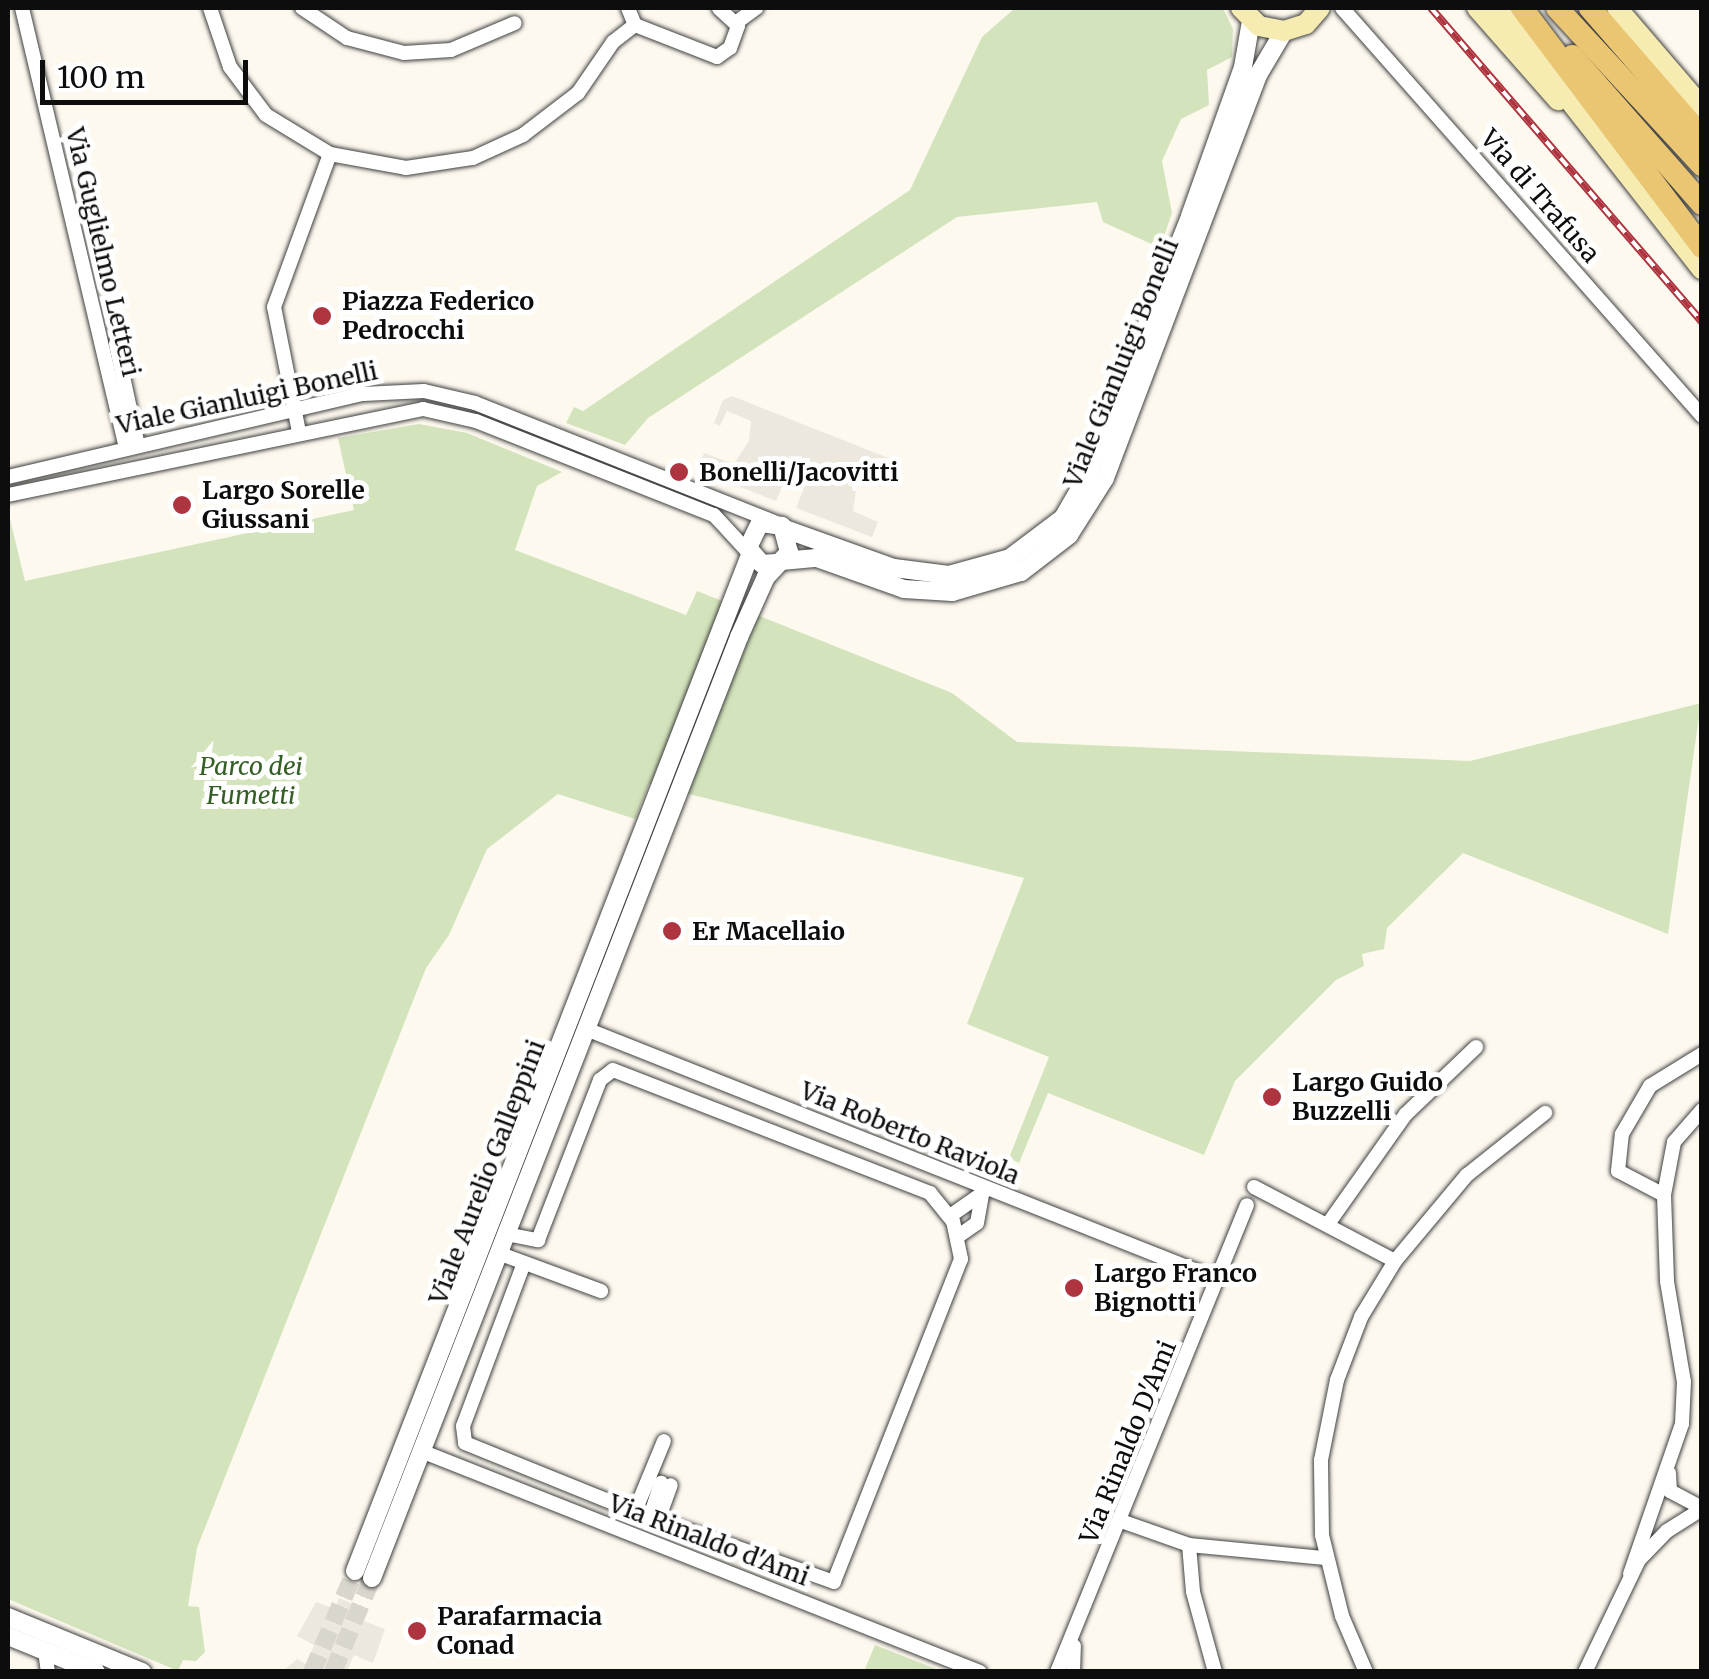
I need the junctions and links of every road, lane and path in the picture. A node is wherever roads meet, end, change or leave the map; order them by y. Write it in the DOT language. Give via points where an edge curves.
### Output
graph roads {
  1 [pos="22,8"];
  2 [pos="210,8"];
  3 [pos="302,8"];
  4 [pos="628,8"];
  5 [pos="718,8"];
  6 [pos="756,8"];
  7 [pos="1320,8"];
  8 [pos="1342,8"];
  9 [pos="1477,8"];
  10 [pos="1497,8"];
  11 [pos="1522,8"];
  12 [pos="1530,8"];
  13 [pos="1557,8"];
  14 [pos="1590,8"];
  15 [pos="1617,8"];
  16 [pos="1246,14"];
  17 [pos="738,22"];
  18 [pos="515,23"];
  19 [pos="635,24"];
  20 [pos="1284,31"];
  21 [pos="613,42"];
  22 [pos="1702,107"];
  23 [pos="1702,137"];
  24 [pos="330,154"];
  25 [pos="1613,160"];
  26 [pos="1702,166"];
  27 [pos="1702,204"];
  28 [pos="1702,247"];
  29 [pos="1702,269"];
  30 [pos="116,344"];
  31 [pos="293,410"];
  32 [pos="1702,416"];
  33 [pos="299,432"];
  34 [pos="132,448"];
  35 [pos="8,477"];
  36 [pos="8,495"];
  37 [pos="780,526"];
  38 [pos="750,555"];
  39 [pos="779,562"];
  40 [pos="743,606"];
  41 [pos="670,793"];
  42 [pos="586,1029"];
  43 [pos="1476,1047"];
  44 [pos="1702,1054"];
  45 [pos="1702,1110"];
  46 [pos="1545,1113"];
  47 [pos="1254,1186"];
  48 [pos="984,1192"];
  49 [pos="1664,1194"];
  50 [pos="1247,1206"];
  51 [pos="950,1216"];
  52 [pos="1328,1224"];
  53 [pos="506,1234"];
  54 [pos="956,1237"];
  55 [pos="498,1253"];
  56 [pos="1395,1262"];
  57 [pos="524,1263"];
  58 [pos="1217,1279"];
  59 [pos="601,1291"];
  60 [pos="664,1441"];
  61 [pos="421,1451"];
  62 [pos="1669,1472"];
  63 [pos="666,1484"];
  64 [pos="1670,1491"];
  65 [pos="1655,1502"];
  66 [pos="1702,1508"];
  67 [pos="1121,1522"];
  68 [pos="1672,1527"];
  69 [pos="1190,1545"];
  70 [pos="1326,1558"];
  71 [pos="1630,1574"];
  72 [pos="8,1617"];
  73 [pos="8,1636"];
  74 [pos="45,1651"];
  75 [pos="1061,1671"];
  76 [pos="48,1672"];
  77 [pos="96,1672"];
  78 [pos="142,1672"];
  79 [pos="980,1672"];
  80 [pos="1215,1672"];
  81 [pos="1366,1672"];
  82 [pos="1586,1672"];
  1 -- 34 [label="street, Via Guglielmo Letteri"];
  2 -- 24 [label="street" via="248,96 288,132"];
  3 -- 18 [label="street" via="347,38 404,53 452,50"];
  4 -- 19 [label="street"];
  4 -- 21 [label="street"];
  5 -- 17 [label="street"];
  6 -- 17 [label="street"];
  7 -- 20 [label="main road" via="1306,24"];
  8 -- 32 [label="street, Via di Trafusa"];
  9 -- 25 [label="main road"];
  10 -- 25 [label="main road"];
  11 -- 28 [label="main road"];
  12 -- 27 [label="main road"];
  13 -- 26 [label="main road"];
  14 -- 23 [label="main road"];
  15 -- 22 [label="main road"];
  16 -- 20 [label="main road"];
  16 -- 37 [label="street, Viale Gianluigi Bonelli" via="1242,68 1190,216 1082,487 1062,518 1002,562 944,575 894,568"];
  17 -- 19 [label="street" via="730,48 717,57"];
  19 -- 21 [label="street"];
  20 -- 39 [label="street, Viale Gianluigi Bonelli" via="1258,75 1105,478 1070,535 1021,572 952,592 904,589 816,558"];
  21 -- 24 [label="street" via="562,108 485,154 406,168"];
  24 -- 31 [label="street" via="273,314"];
  25 -- 29 [label="main road"];
  30 -- 34 [label="street"];
  31 -- 33 [label="street"];
  31 -- 34 [label="street, Viale Gianluigi Bonelli"];
  31 -- 37 [label="street, Viale Gianluigi Bonelli" via="381,392 453,396"];
  33 -- 36 [label="street, Viale Gianluigi Bonelli"];
  33 -- 38 [label="street, Viale Gianluigi Bonelli" via="390,412 455,414 714,515"];
  34 -- 35 [label="street, Viale Gianluigi Bonelli"];
  37 -- 38 [label="street" via="750,533"];
  37 -- 39 [label="street" via="790,546"];
  38 -- 39 [label="street, Viale Gianluigi Bonelli"];
  38 -- 40 [label="street"];
  39 -- 40 [label="street"];
  40 -- 41 [label="street"];
  41 -- 42 [label="street, Viale Aurelio Galleppini"];
  41 -- 61 [label="street, Viale Aurelio Galleppini" via="363,1575"];
  42 -- 48 [label="street, Via Roberto Raviola"];
  42 -- 53 [label="street, Viale Aurelio Galleppini"];
  43 -- 52 [label="street" via="1399,1122"];
  44 -- 49 [label="street" via="1650,1086 1620,1142 1618,1172"];
  45 -- 49 [label="street" via="1674,1142"];
  46 -- 56 [label="street" via="1478,1163"];
  47 -- 52 [label="street"];
  48 -- 51 [label="street"];
  48 -- 54 [label="street" via="977,1224"];
  48 -- 58 [label="street, Via Roberto Raviola"];
  49 -- 62 [label="street" via="1667,1281 1685,1390"];
  50 -- 58 [label="street, Via Rinaldo D'Ami"];
  51 -- 53 [label="street" via="930,1193 614,1070 600,1080 538,1240"];
  51 -- 54 [label="street"];
  52 -- 56 [label="street"];
  53 -- 55 [label="street, Viale Aurelio Galleppini"];
  54 -- 63 [label="street" via="961,1259 834,1582 658,1520"];
  55 -- 57 [label="street"];
  55 -- 61 [label="street, Viale Aurelio Galleppini"];
  56 -- 70 [label="street" via="1354,1334 1329,1407 1320,1471"];
  57 -- 59 [label="street"];
  57 -- 60 [label="street" via="463,1426 464,1443 628,1509 638,1504"];
  58 -- 67 [label="street, Via Rinaldo D'Ami"];
  61 -- 79 [label="street, Via Rinaldo d'Ami"];
  62 -- 64 [label="street"];
  62 -- 65 [label="street"];
  64 -- 66 [label="street"];
  64 -- 68 [label="street"];
  65 -- 68 [label="street"];
  65 -- 71 [label="street"];
  66 -- 68 [label="street"];
  67 -- 69 [label="street"];
  67 -- 75 [label="street, Via Rinaldo D'Ami"];
  68 -- 71 [label="street"];
  69 -- 70 [label="street"];
  69 -- 80 [label="street" via="1195,1602"];
  70 -- 81 [label="street"];
  71 -- 82 [label="street"];
  72 -- 78 [label="street"];
  73 -- 74 [label="street"];
  74 -- 76 [label="street"];
  74 -- 77 [label="street"];
}
